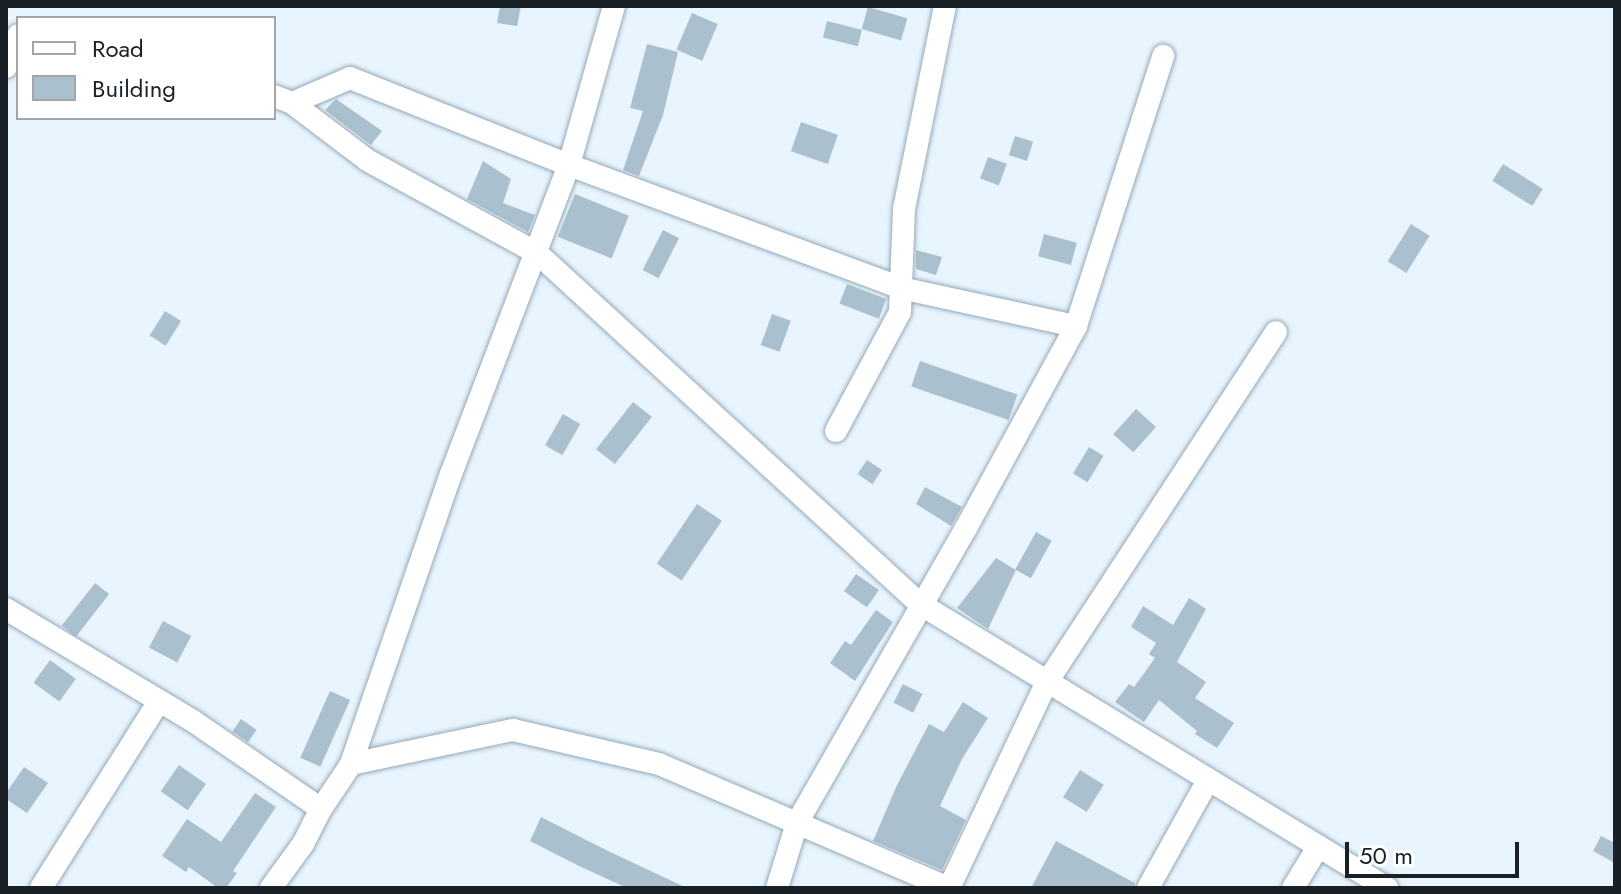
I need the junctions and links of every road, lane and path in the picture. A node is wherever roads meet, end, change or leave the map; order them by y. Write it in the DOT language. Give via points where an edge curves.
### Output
graph roads {
  1 [pos="614,6"];
  2 [pos="945,6"];
  3 [pos="16,40"];
  4 [pos="1163,56"];
  5 [pos="6,67"];
  6 [pos="283,99"];
  7 [pos="569,165"];
  8 [pos="537,253"];
  9 [pos="901,288"];
  10 [pos="1076,326"];
  11 [pos="1276,332"];
  12 [pos="836,431"];
  13 [pos="920,604"];
  14 [pos="7,611"];
  15 [pos="1047,682"];
  16 [pos="159,701"];
  17 [pos="351,764"];
  18 [pos="1208,780"];
  19 [pos="321,809"];
  20 [pos="797,823"];
  21 [pos="1318,847"];
  22 [pos="41,888"];
  23 [pos="271,888"];
  24 [pos="777,888"];
  25 [pos="948,888"];
  26 [pos="1148,888"];
  27 [pos="1293,888"];
  28 [pos="1387,888"];
  1 -- 7 [label="street"];
  2 -- 9 [label="street" via="904,209"];
  3 -- 5 [label="street"];
  4 -- 10 [label="street"];
  6 -- 7 [label="street" via="350,78"];
  6 -- 8 [label="street" via="367,160"];
  7 -- 8 [label="street"];
  7 -- 9 [label="street"];
  8 -- 13 [label="street"];
  8 -- 17 [label="street" via="451,474"];
  9 -- 10 [label="street"];
  9 -- 12 [label="street" via="900,312"];
  10 -- 13 [label="street"];
  11 -- 15 [label="street"];
  13 -- 15 [label="street"];
  13 -- 20 [label="street"];
  14 -- 16 [label="street"];
  15 -- 18 [label="street"];
  15 -- 25 [label="street"];
  16 -- 19 [label="street"];
  16 -- 22 [label="street"];
  17 -- 19 [label="street"];
  17 -- 20 [label="street" via="513,730 659,764"];
  18 -- 21 [label="street"];
  18 -- 26 [label="street"];
  19 -- 23 [label="street"];
  20 -- 24 [label="street"];
  20 -- 25 [label="street"];
  21 -- 27 [label="street"];
  21 -- 28 [label="street"];
}
